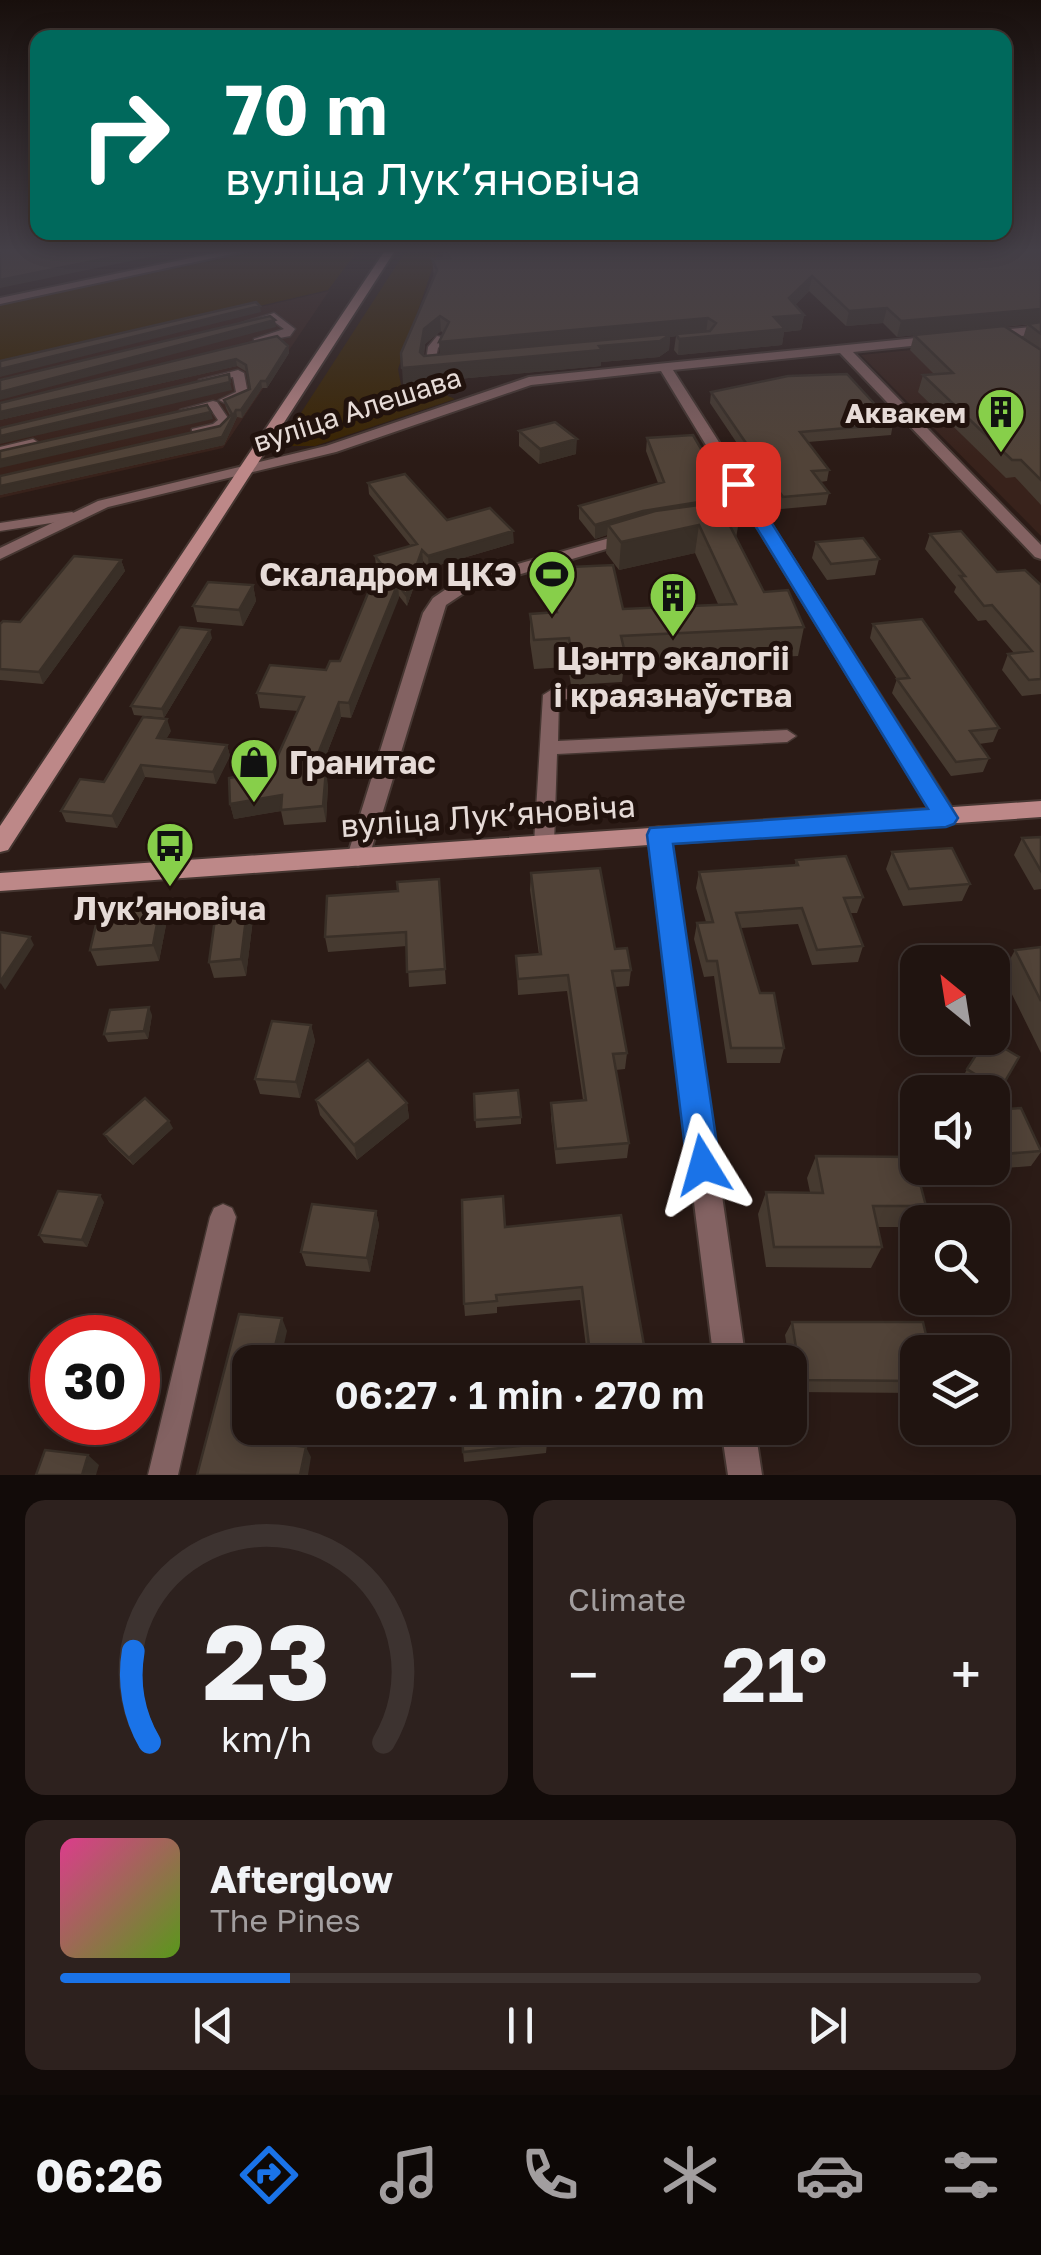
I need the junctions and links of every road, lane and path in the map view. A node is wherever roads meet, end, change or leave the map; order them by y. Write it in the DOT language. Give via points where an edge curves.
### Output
graph roads {
  1 [pos="267,318"];
  2 [pos="276,318"];
  3 [pos="346,318"];
  4 [pos="238,325"];
  5 [pos="1041,330"];
  6 [pos="1002,334"];
  7 [pos="441,338"];
  8 [pos="967,338"];
  9 [pos="949,339"];
  10 [pos="248,343"];
  11 [pos="843,349"];
  12 [pos="1026,352"];
  13 [pos="449,365"];
  14 [pos="663,365"];
  15 [pos="183,385"];
  16 [pos="213,404"];
  17 [pos="174,412"];
  18 [pos="181,435"];
  19 [pos="39,442"];
  20 [pos="0,451"];
  21 [pos="246,471"];
  22 [pos="758,514"];
  23 [pos="72,516"];
  24 [pos="698,521"];
  25 [pos="0,527"];
  26 [pos="650,531"];
  27 [pos="0,554"];
  28 [pos="1041,554"];
  29 [pos="582,693"];
  30 [pos="787,736"];
  31 [pos="548,748"];
  32 [pos="1041,810"];
  33 [pos="946,818"];
  34 [pos="659,835"];
  35 [pos="0,844"];
  36 [pos="544,844"];
  37 [pos="358,858"];
  38 [pos="0,882"];
  39 [pos="223,1217"];
  40 [pos="728,1345"];
  41 [pos="740,1445"];
  42 [pos="163,1475"];
  43 [pos="744,1475"];
  1 -- 4 [label="lane"];
  2 -- 10 [label="lane" via="290,328 286,334"];
  3 -- 21 [label="main road"];
  5 -- 6 [label="street"];
  6 -- 8 [label="street"];
  6 -- 12 [label="lane"];
  7 -- 13 [label="lane" via="429,366"];
  9 -- 11 [label="street, вуліца Алешава"];
  11 -- 14 [label="street, вуліца Алешава"];
  11 -- 28 [label="street"];
  14 -- 21 [label="street, вуліца Алешава" via="529,381"];
  14 -- 22 [label="street"];
  15 -- 16 [label="lane" via="238,372 242,394"];
  16 -- 17 [label="lane"];
  16 -- 18 [label="lane" via="224,421"];
  19 -- 20 [label="lane"];
  21 -- 23 [label="street, вуліца Алешава"];
  21 -- 35 [label="main road"];
  22 -- 24 [label="street"];
  22 -- 33 [label="street"];
  23 -- 25 [label="lane"];
  23 -- 27 [label="street, вуліца Алешава"];
  26 -- 37 [label="street" via="464,585 439,602"];
  29 -- 31 [label="lane" via="551,695"];
  30 -- 31 [label="lane"];
  31 -- 36 [label="lane"];
  32 -- 33 [label="main road, вуліца Лукʼяновіча"];
  33 -- 34 [label="main road, вуліца Лукʼяновіча"];
  34 -- 36 [label="main road, вуліца Лукʼяновіча"];
  34 -- 40 [label="street"];
  36 -- 37 [label="main road, вуліца Лукʼяновіча"];
  37 -- 38 [label="main road, вуліца Лукʼяновіча"];
  39 -- 42 [label="lane"];
  41 -- 43 [label="street"];
}
